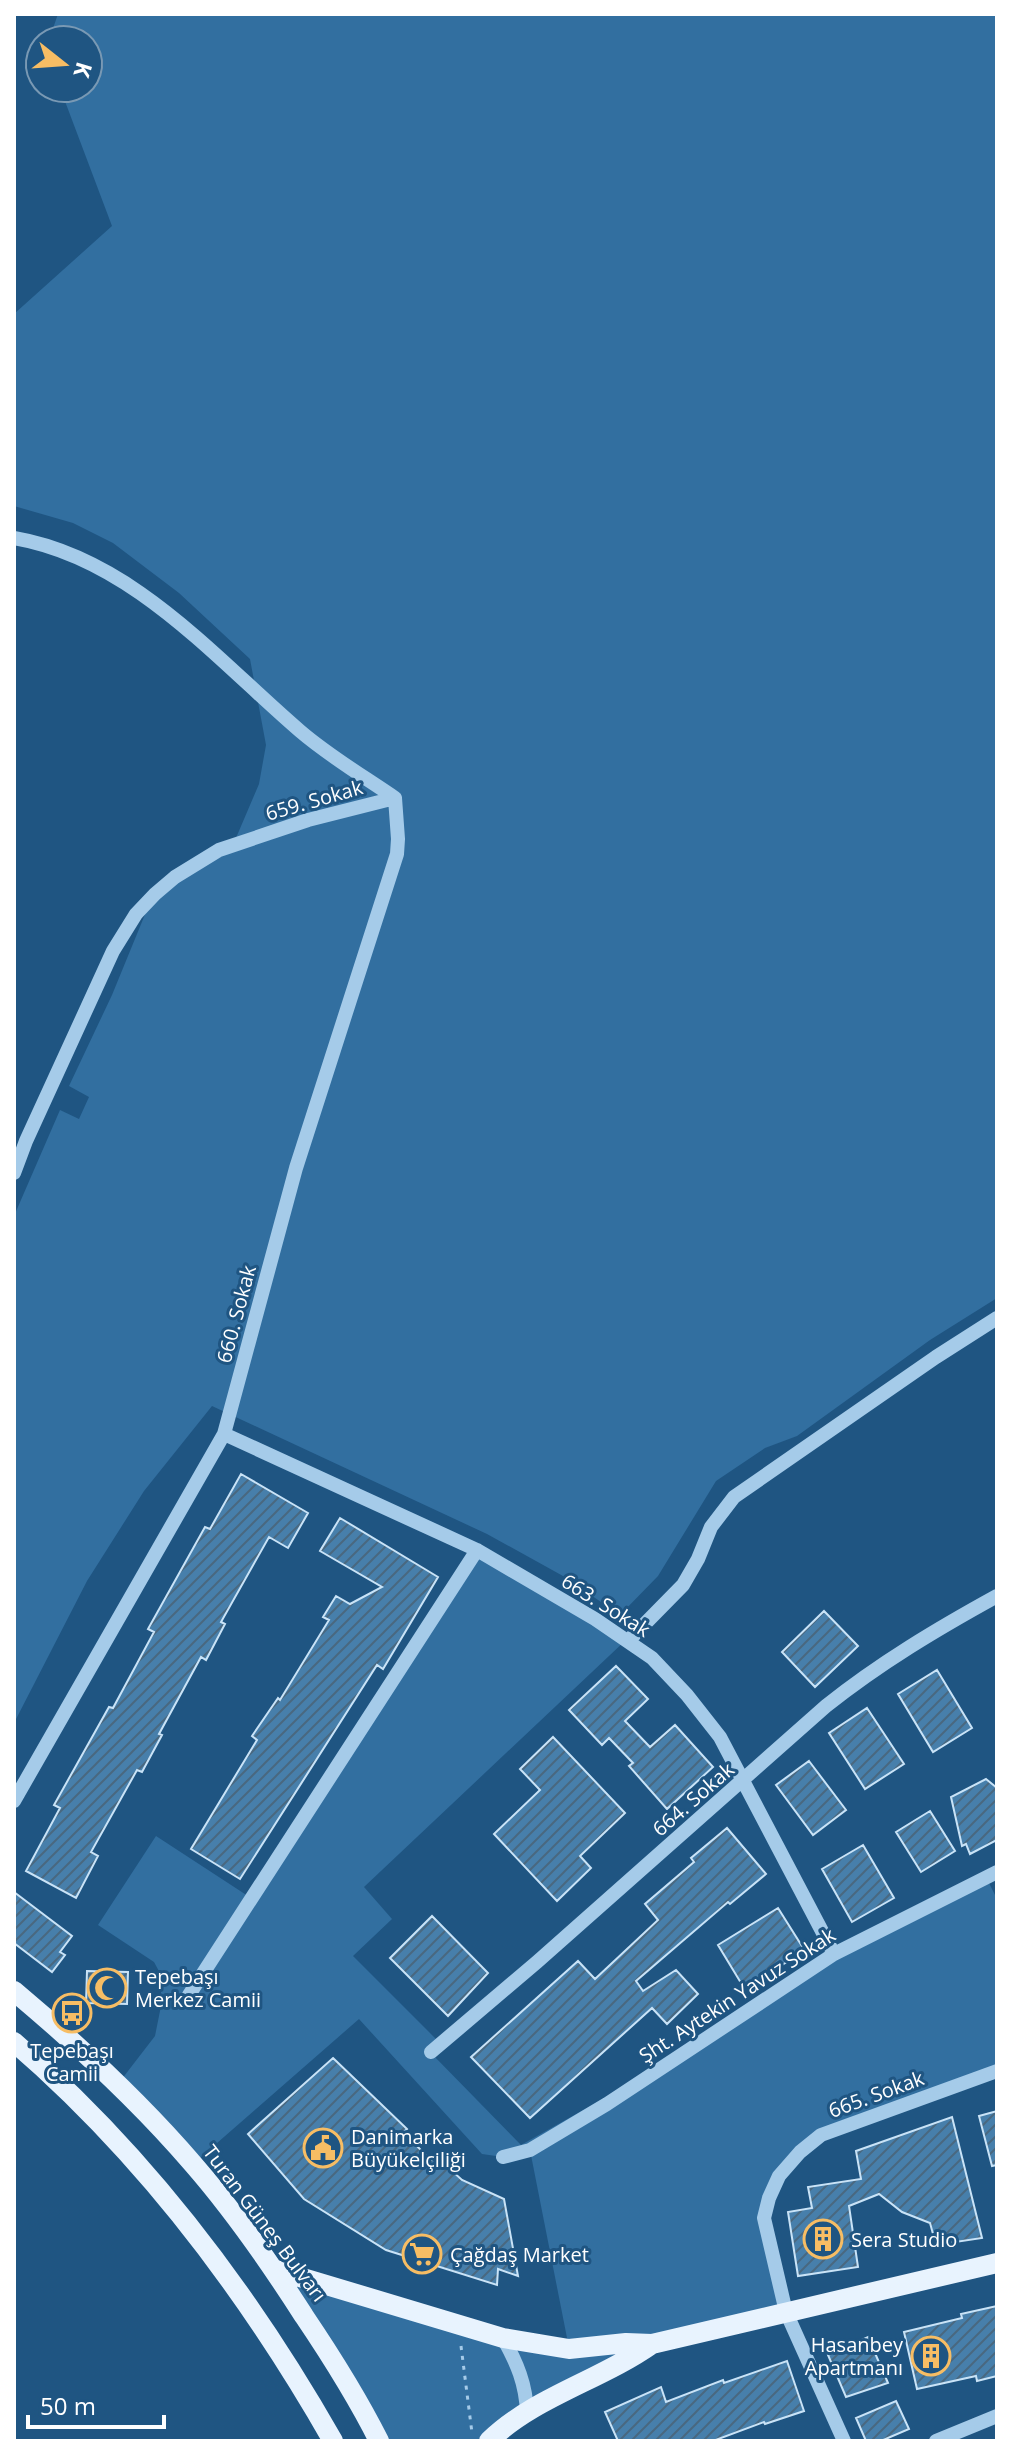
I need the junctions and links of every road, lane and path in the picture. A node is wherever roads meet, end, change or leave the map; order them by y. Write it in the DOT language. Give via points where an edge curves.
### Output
graph roads {
  1 [pos="14,538"];
  2 [pos="395,798"];
  3 [pos="14,1173"];
  4 [pos="997,1318"];
  5 [pos="224,1434"];
  6 [pos="477,1550"];
  7 [pos="997,1596"];
  8 [pos="629,1640"];
  9 [pos="744,1781"];
  10 [pos="14,1801"];
  11 [pos="997,1872"];
  12 [pos="834,1954"];
  13 [pos="14,1991"];
  14 [pos="189,1995"];
  15 [pos="14,2042"];
  16 [pos="431,2052"];
  17 [pos="997,2071"];
  18 [pos="503,2157"];
  19 [pos="997,2263"];
  20 [pos="273,2269"];
  21 [pos="786,2312"];
  22 [pos="458,2326"];
  23 [pos="503,2338"];
  24 [pos="652,2344"];
  25 [pos="527,2413"];
  26 [pos="997,2416"];
  27 [pos="333,2441"];
  28 [pos="379,2441"];
  29 [pos="473,2441"];
  30 [pos="489,2441"];
  31 [pos="844,2441"];
  32 [pos="936,2441"];
  1 -- 2 [label="street, 659. Sokak" via="70,553 110,572 177,621 303,734"];
  2 -- 3 [label="street, 659. Sokak" via="219,850 155,894 113,951"];
  2 -- 5 [label="street, 660. Sokak" via="397,854 296,1168"];
  4 -- 8 [label="street" via="734,1497 711,1527 683,1585"];
  5 -- 6 [label="street, 663. Sokak"];
  5 -- 10 [label="street, 660. Sokak"];
  6 -- 8 [label="street, 663. Sokak"];
  6 -- 14 [label="street"];
  7 -- 9 [label="street, 664. Sokak" via="875,1668"];
  8 -- 9 [label="street, 663. Sokak" via="687,1695 720,1737"];
  9 -- 12 [label="street, 663. Sokak"];
  9 -- 16 [label="street, 664. Sokak"];
  11 -- 12 [label="street, Şht. Aytekin Yavuz Sokak"];
  12 -- 18 [label="street, Şht. Aytekin Yavuz Sokak" via="607,2104 530,2150"];
  13 -- 20 [label="main road, Turan Güneş Bulvarı" via="98,2064 167,2135"];
  15 -- 27 [label="main road" via="128,2153 186,2220 235,2284"];
  17 -- 21 [label="street, 665. Sokak" via="821,2135 800,2152 779,2176 764,2218"];
  19 -- 21 [label="main road"];
  20 -- 22 [label="main road"];
  20 -- 28 [label="main road, Turan Güneş Bulvarı"];
  21 -- 24 [label="main road"];
  21 -- 31 [label="street, 665. Sokak"];
  22 -- 23 [label="main road"];
  22 -- 29 [label="path"];
  23 -- 24 [label="main road" via="569,2349"];
  23 -- 25 [label="street" via="521,2375"];
  24 -- 25 [label="main road" via="626,2363"];
  25 -- 30 [label="main road"];
  26 -- 32 [label="street"];
}
